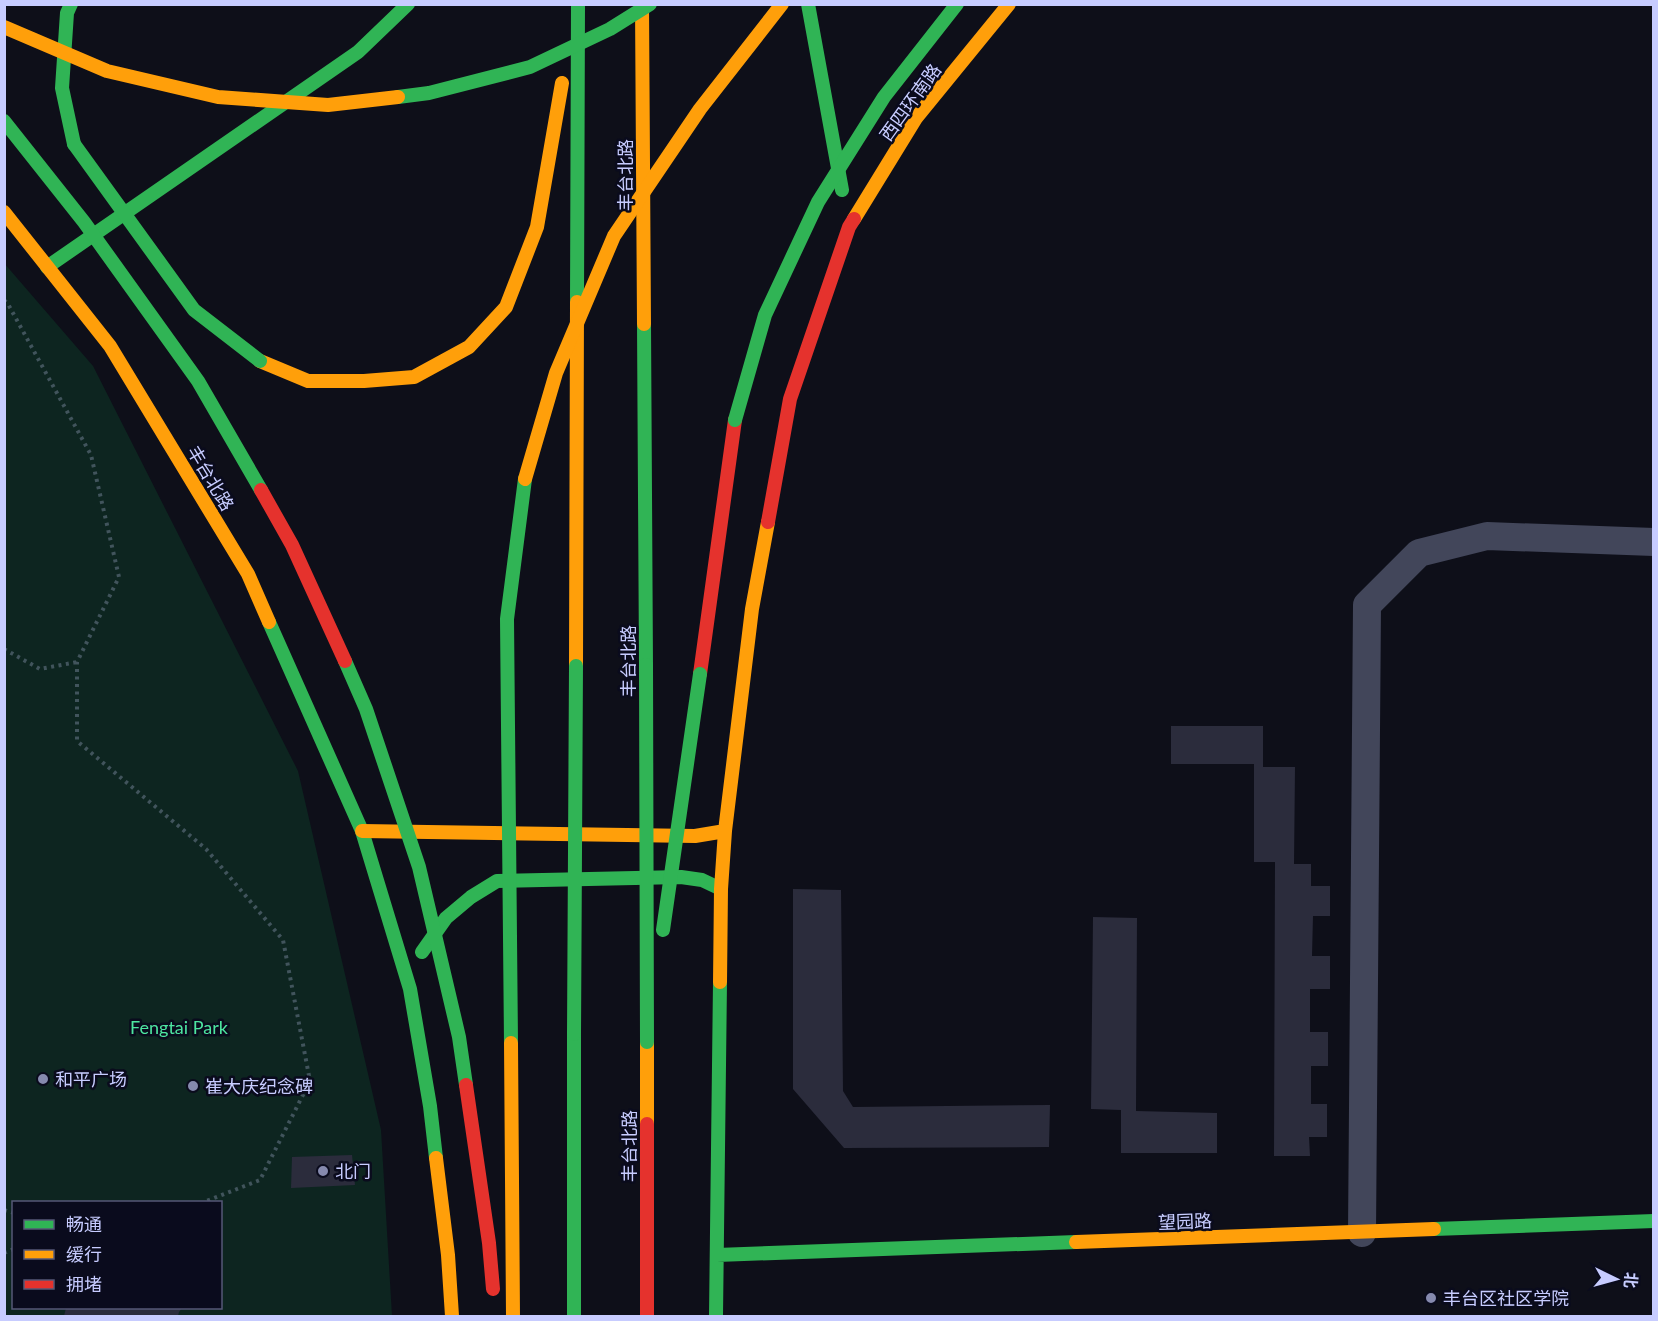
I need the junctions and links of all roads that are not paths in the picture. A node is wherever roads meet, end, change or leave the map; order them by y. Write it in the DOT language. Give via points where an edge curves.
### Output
graph roads {
  1 [pos="71,4"];
  2 [pos="408,4"];
  3 [pos="577,4"];
  4 [pos="642,4"];
  5 [pos="650,4"];
  6 [pos="782,4"];
  7 [pos="808,4"];
  8 [pos="957,4"];
  9 [pos="1009,4"];
  10 [pos="4,27"];
  11 [pos="4,121"];
  12 [pos="4,212"];
  13 [pos="849,227"];
  14 [pos="48,267"];
  15 [pos="1653,542"];
  16 [pos="362,831"];
  17 [pos="725,831"];
  18 [pos="721,889"];
  19 [pos="410,989"];
  20 [pos="647,1042"];
  21 [pos="1653,1221"];
  22 [pos="1362,1233"];
  23 [pos="717,1255"];
  24 [pos="494,1306"];
  25 [pos="452,1317"];
  26 [pos="513,1317"];
  27 [pos="574,1317"];
  28 [pos="647,1317"];
  29 [pos="716,1317"];
  1 -- 3 [label="main road, bridge" via="67,13 62,88 74,144 194,310 260,361 308,381 364,381 414,376 469,347 506,307 537,227"];
  2 -- 14 [label="main road" via="358,52"];
  3 -- 27 [label="main road, bridge"];
  4 -- 20 [label="main road, 丰台北路, bridge"];
  5 -- 10 [label="main road, bridge" via="610,29 530,67 429,93 328,105 218,97 106,71"];
  6 -- 26 [label="main road, bridge" via="700,109 614,236 556,373 525,481 507,619"];
  7 -- 13 [label="main road"];
  8 -- 20 [label="main road, bridge" via="884,97 818,202 765,315 735,420"];
  9 -- 13 [label="main road, 西四环南路" via="916,118"];
  11 -- 24 [label="main road, bridge" via="84,222 198,381 292,545 366,709 419,867 459,1037 489,1243"];
  12 -- 14 [label="main road"];
  13 -- 17 [label="main road" via="790,399 752,609"];
  14 -- 16 [label="main road, 丰台北路" via="110,346 248,574"];
  15 -- 22 [label="street" via="1487,536 1419,553 1367,605"];
  16 -- 17 [label="main road" via="695,836"];
  16 -- 19 [label="main road, 丰台北路"];
  17 -- 18 [label="main road"];
  18 -- 19 [label="main road" via="702,880 681,877 497,881 446,918 422,953"];
  18 -- 23 [label="main road"];
  19 -- 25 [label="main road, 丰台北路" via="430,1106"];
  20 -- 28 [label="main road, 丰台北路"];
  21 -- 22 [label="main road, 望园路"];
  22 -- 23 [label="main road, 望园路"];
  23 -- 29 [label="main road"];
}
